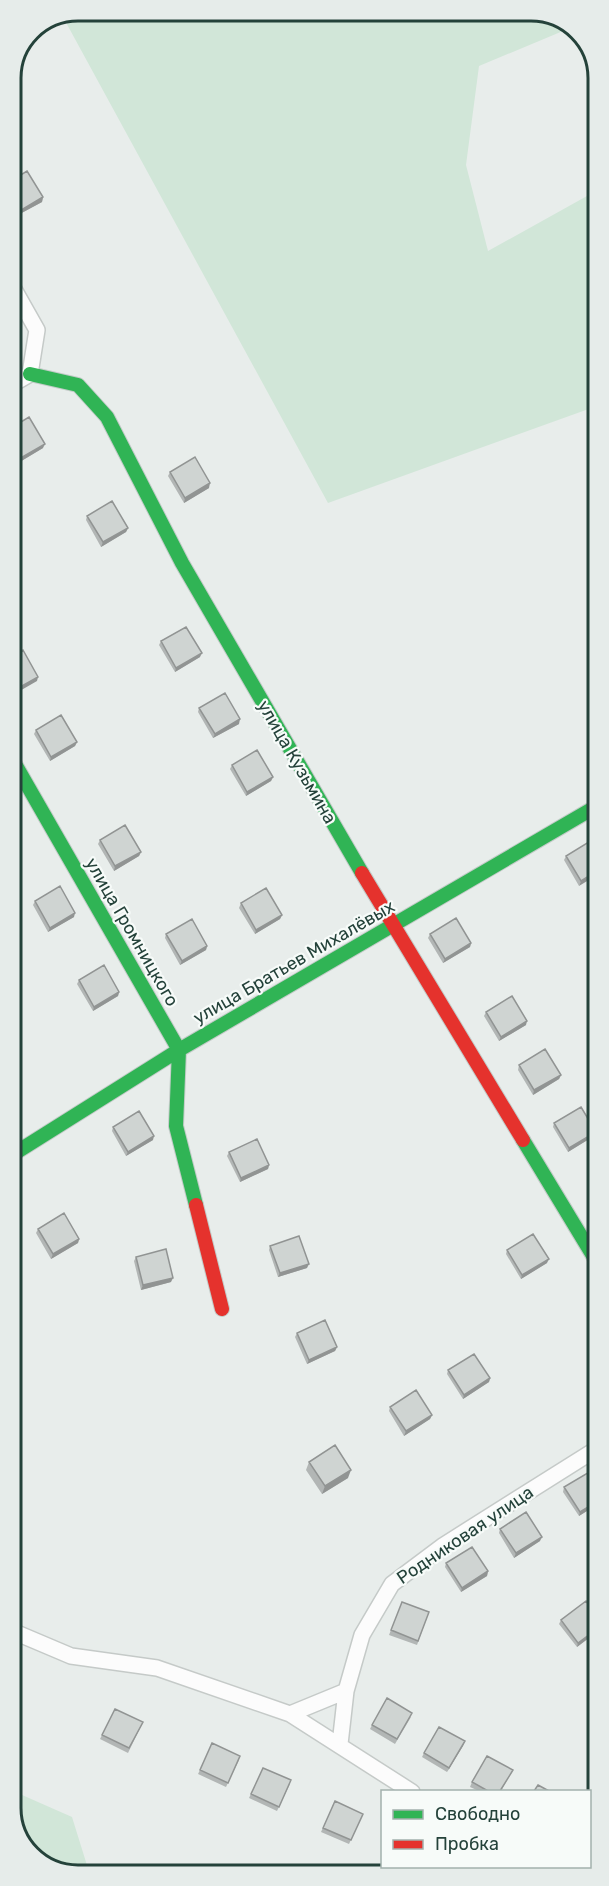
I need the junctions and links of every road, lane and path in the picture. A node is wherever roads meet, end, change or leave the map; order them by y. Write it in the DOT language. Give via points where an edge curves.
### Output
graph roads {
  1 [pos="21,301"];
  2 [pos="30,374"];
  3 [pos="21,379"];
  4 [pos="21,775"];
  5 [pos="588,811"];
  6 [pos="395,924"];
  7 [pos="178,1050"];
  8 [pos="21,1149"];
  9 [pos="588,1247"];
  10 [pos="222,1309"];
  11 [pos="588,1454"];
  12 [pos="21,1635"];
  13 [pos="346,1690"];
  14 [pos="290,1714"];
  15 [pos="340,1744"];
  16 [pos="410,1790"];
  1 -- 2 [label="street" via="38,330"];
  2 -- 3 [label="street"];
  2 -- 6 [label="street, улица Кузьмина" via="78,386 107,417 188,573"];
  4 -- 7 [label="street, улица Громницкого"];
  5 -- 6 [label="street, улица Братьев Михалёвых"];
  6 -- 7 [label="street, улица Братьев Михалёвых"];
  6 -- 9 [label="street, улица Кузьмина"];
  7 -- 8 [label="street, улица Братьев Михалёвых"];
  7 -- 10 [label="street" via="176,1126"];
  11 -- 13 [label="street, Родниковая улица" via="444,1545 392,1584 362,1635"];
  12 -- 14 [label="street" via="71,1656 157,1668"];
  13 -- 14 [label="street"];
  13 -- 15 [label="street, Родниковая улица"];
  14 -- 15 [label="street"];
  15 -- 16 [label="street"];
}
